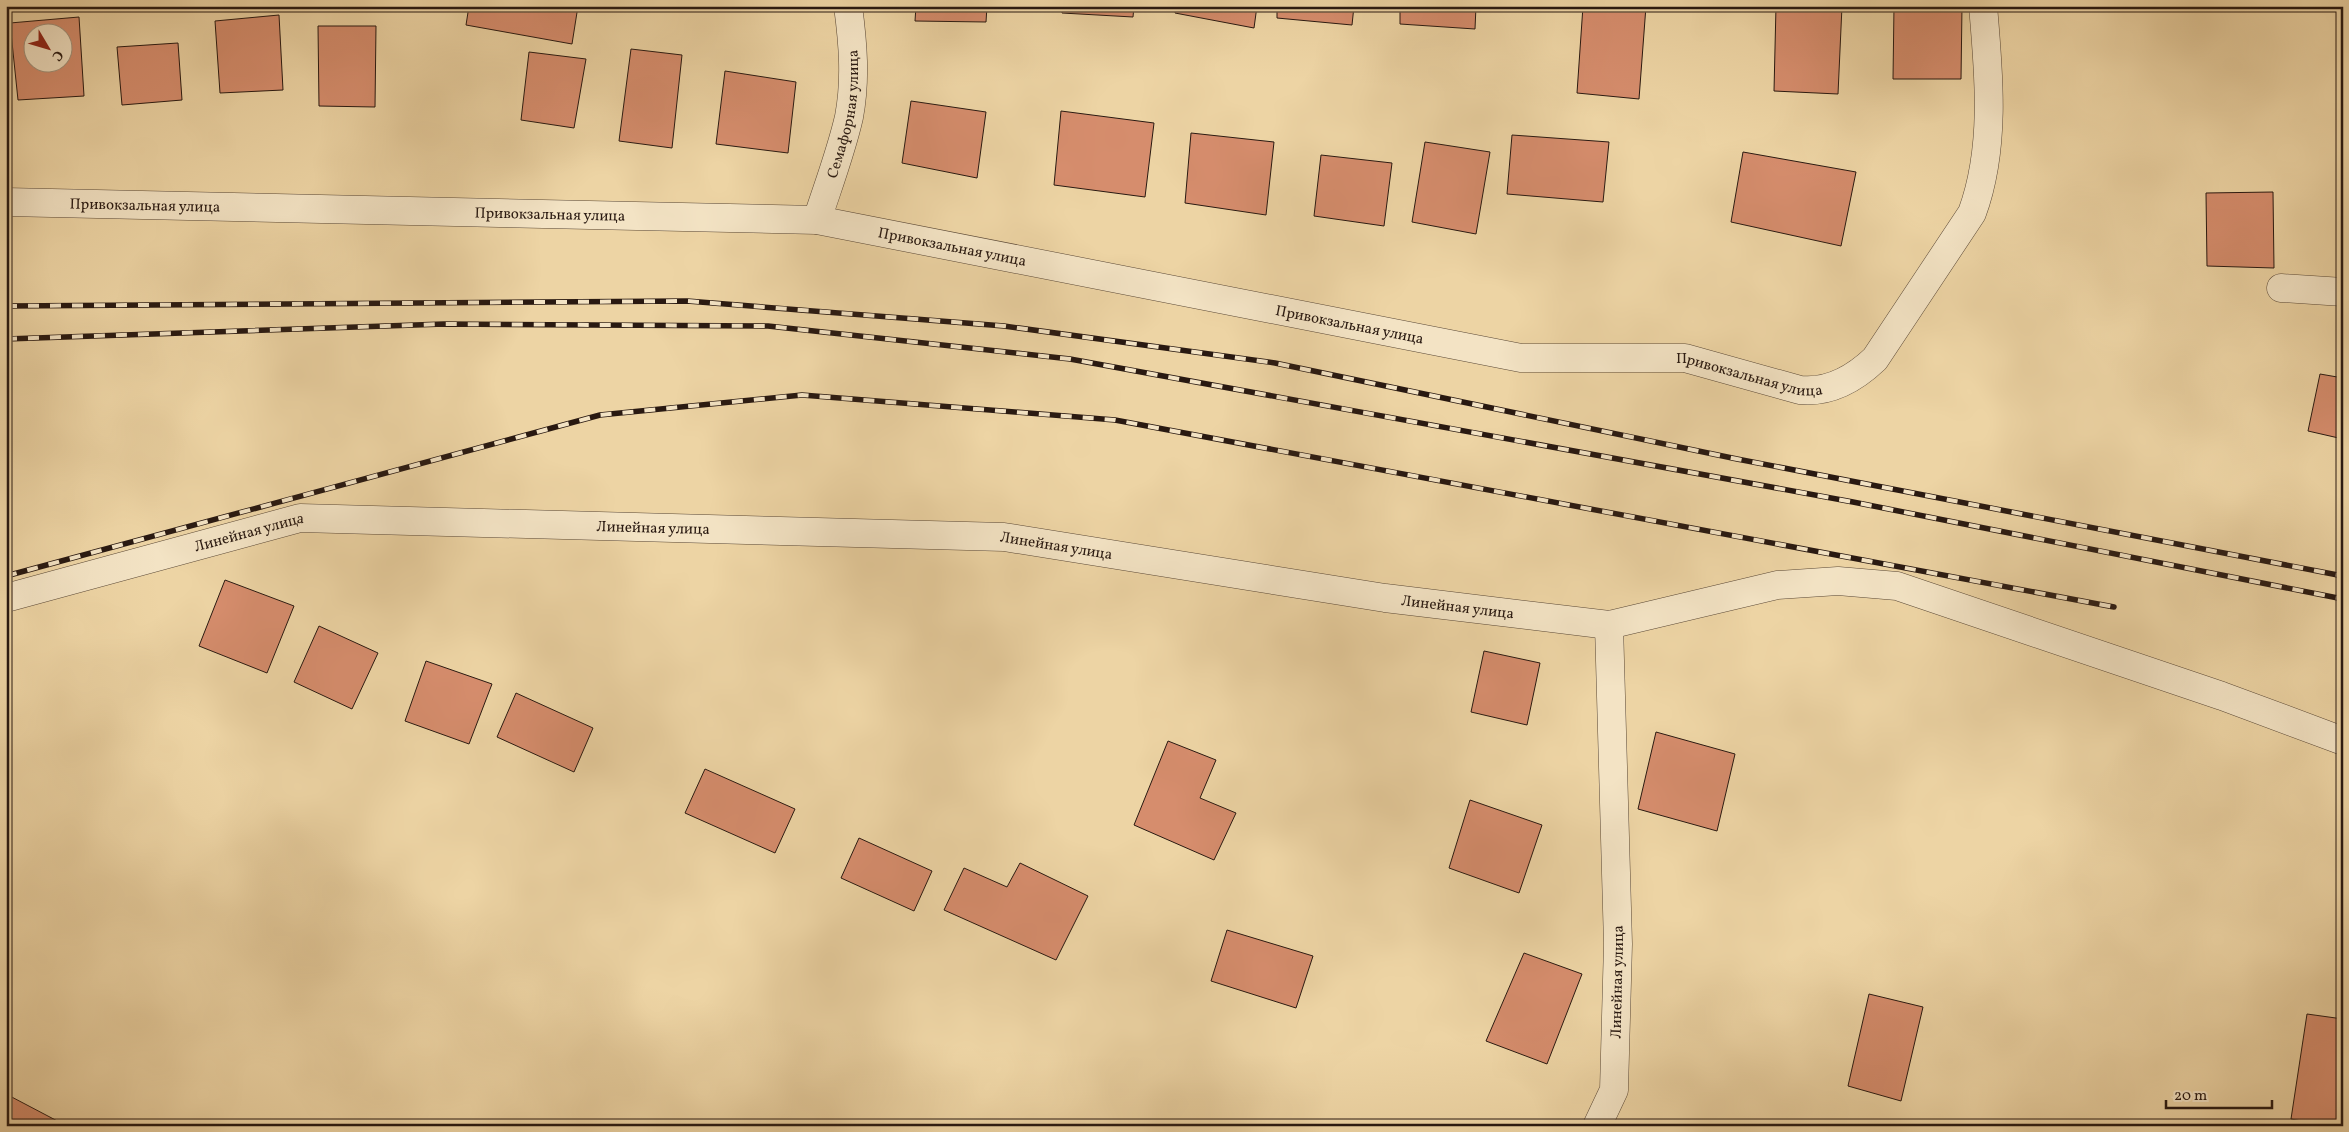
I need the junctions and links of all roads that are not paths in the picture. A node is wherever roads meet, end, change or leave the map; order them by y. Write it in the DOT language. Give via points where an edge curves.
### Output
graph roads {
  1 [pos="848,6"];
  2 [pos="1983,6"];
  3 [pos="6,202"];
  4 [pos="817,220"];
  5 [pos="2281,288"];
  6 [pos="2343,292"];
  7 [pos="6,598"];
  8 [pos="1609,625"];
  9 [pos="2343,741"];
  10 [pos="1596,1126"];
  1 -- 4 [label="street, Семафорная улица" via="853,50 849,117"];
  2 -- 4 [label="street, Привокзальная улица" via="1990,110 1979,193 1972,213 1874,359 1848,380 1816,391 1800,390 1685,358 1521,358"];
  3 -- 4 [label="street, Привокзальная улица"];
  5 -- 6 [label="street"];
  7 -- 8 [label="street, Линейная улица" via="300,518 1004,537 1385,598"];
  8 -- 9 [label="street" via="1777,584 1838,581 1897,586 2222,696"];
  8 -- 10 [label="street, Линейная улица" via="1618,944 1614,1090"];
}
